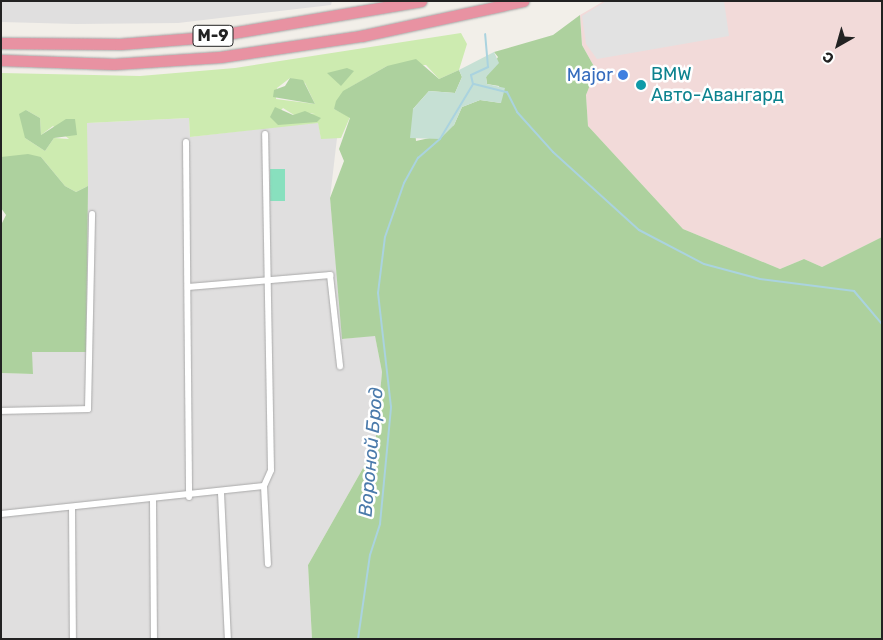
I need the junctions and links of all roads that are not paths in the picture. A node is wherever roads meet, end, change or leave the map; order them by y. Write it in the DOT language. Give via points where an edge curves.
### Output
graph roads {
  1 [pos="421,1"];
  2 [pos="523,1"];
  3 [pos="1,43"];
  4 [pos="1,60"];
  5 [pos="265,134"];
  6 [pos="186,142"];
  7 [pos="92,214"];
  8 [pos="266,281"];
  9 [pos="188,287"];
  10 [pos="340,366"];
  11 [pos="1,411"];
  12 [pos="264,486"];
  13 [pos="221,493"];
  14 [pos="190,496"];
  15 [pos="152,500"];
  16 [pos="72,507"];
  17 [pos="1,514"];
  18 [pos="268,564"];
  19 [pos="73,639"];
  20 [pos="154,639"];
  21 [pos="228,639"];
  1 -- 3 [label="highway, М-9" via="208,37 120,44"];
  2 -- 4 [label="highway, М-9" via="361,36 220,57 114,64"];
  5 -- 8 [label="street"];
  6 -- 9 [label="street"];
  7 -- 11 [label="street" via="88,409"];
  8 -- 9 [label="street"];
  8 -- 10 [label="street" via="330,275"];
  8 -- 12 [label="street" via="271,470"];
  9 -- 14 [label="street"];
  12 -- 13 [label="street"];
  12 -- 18 [label="street"];
  13 -- 14 [label="street"];
  13 -- 21 [label="street"];
  14 -- 15 [label="street"];
  15 -- 16 [label="street"];
  15 -- 20 [label="street"];
  16 -- 17 [label="street"];
  16 -- 19 [label="street"];
}
